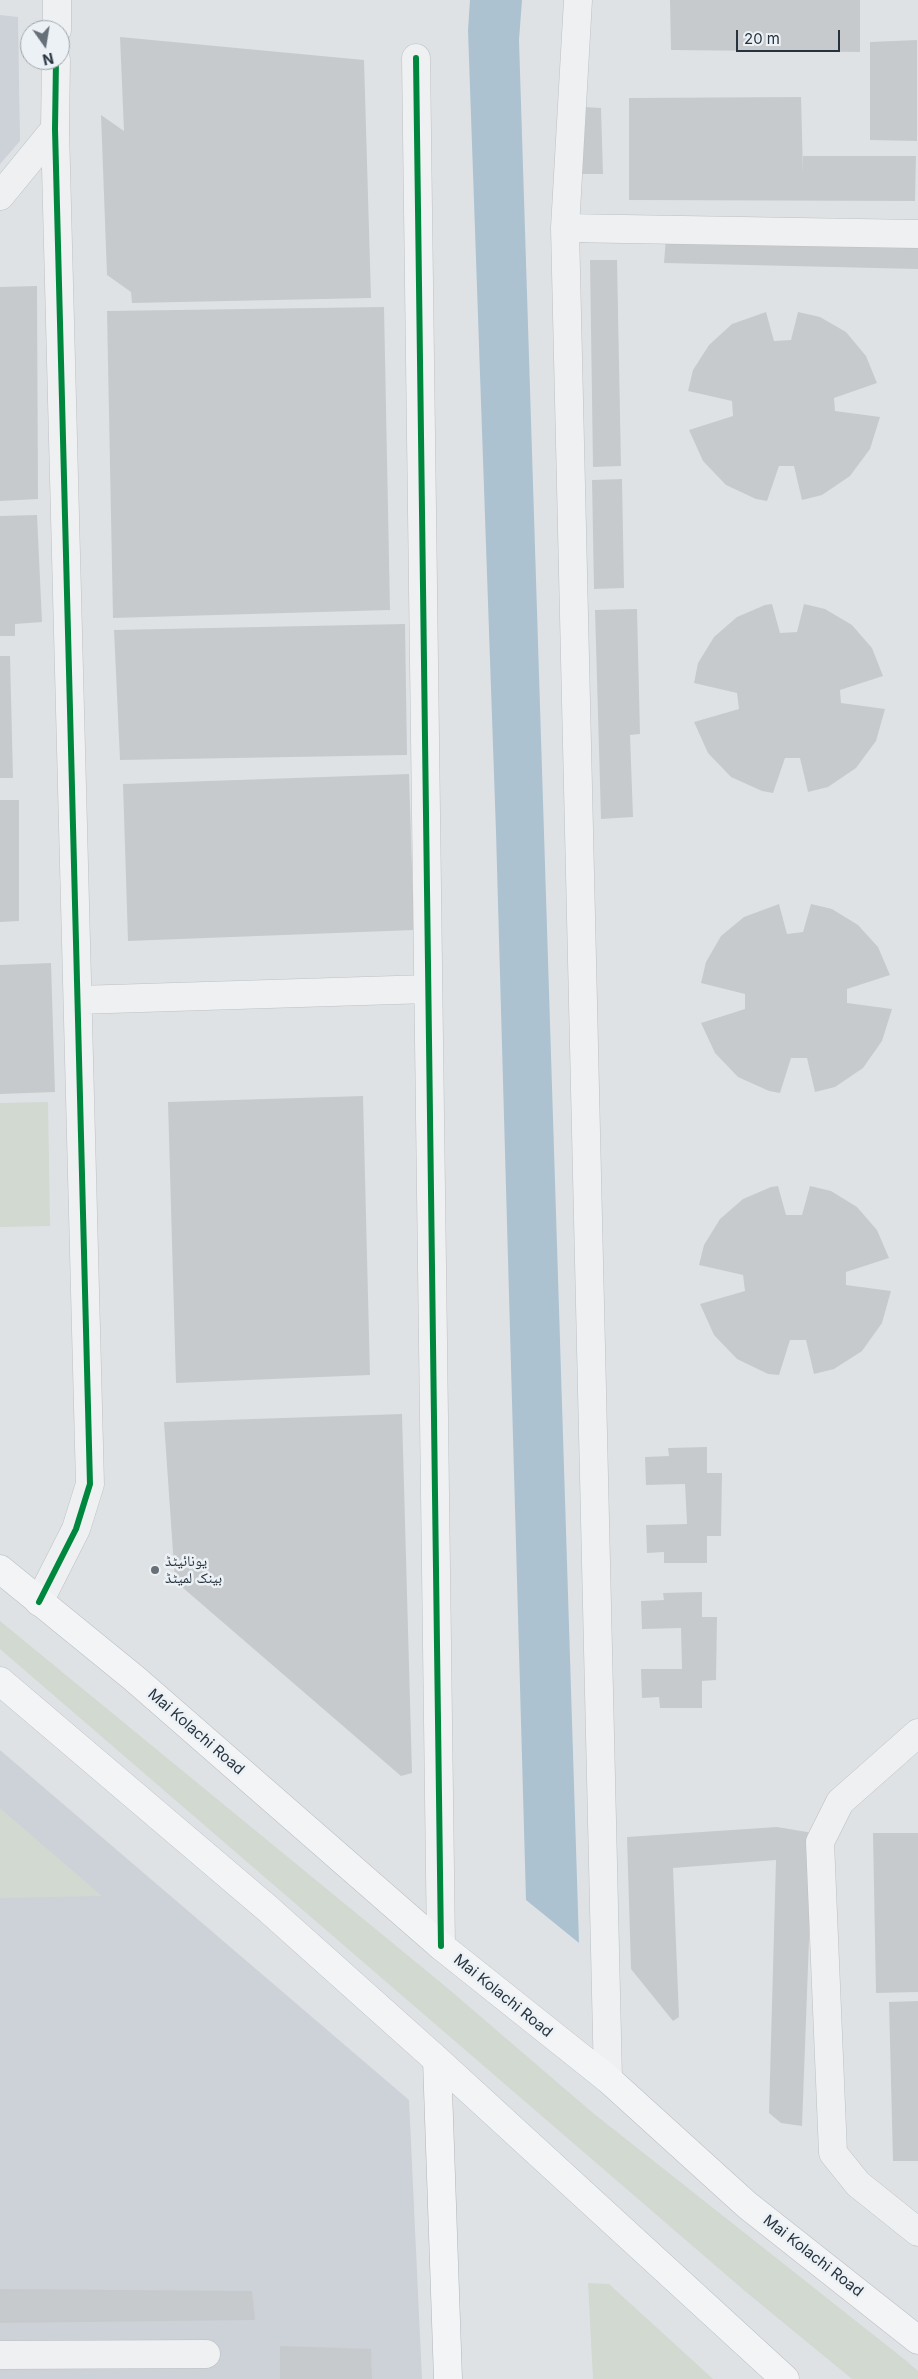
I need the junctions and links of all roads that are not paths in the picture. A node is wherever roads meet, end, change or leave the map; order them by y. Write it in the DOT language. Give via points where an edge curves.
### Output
graph roads {
  1 [pos="57,0"];
  2 [pos="578,0"];
  3 [pos="57,20"];
  4 [pos="416,58"];
  5 [pos="56,70"];
  6 [pos="55,129"];
  7 [pos="0,196"];
  8 [pos="565,228"];
  9 [pos="918,234"];
  10 [pos="428,989"];
  11 [pos="78,1000"];
  12 [pos="0,1569"];
  13 [pos="39,1602"];
  14 [pos="0,1681"];
  15 [pos="918,1733"];
  16 [pos="441,1946"];
  17 [pos="437,2060"];
  18 [pos="608,2079"];
  19 [pos="918,2232"];
  20 [pos="918,2340"];
  21 [pos="206,2354"];
  22 [pos="0,2355"];
  23 [pos="448,2379"];
  24 [pos="785,2379"];
  1 -- 3 [label="street"];
  2 -- 8 [label="street"];
  4 -- 10 [label="street"];
  5 -- 6 [label="street"];
  6 -- 7 [label="street"];
  6 -- 11 [label="street"];
  8 -- 9 [label="street"];
  8 -- 18 [label="street"];
  10 -- 11 [label="street"];
  10 -- 16 [label="street"];
  11 -- 13 [label="street" via="90,1484 76,1529"];
  12 -- 13 [label="main road, Mai Kolachi Road"];
  13 -- 16 [label="main road, Mai Kolachi Road" via="134,1679"];
  14 -- 17 [label="main road" via="267,1908"];
  15 -- 19 [label="street" via="840,1802 820,1842 833,2153 858,2184"];
  16 -- 18 [label="main road, Mai Kolachi Road"];
  17 -- 23 [label="main road"];
  17 -- 24 [label="main road"];
  18 -- 20 [label="main road, Mai Kolachi Road" via="747,2205"];
  21 -- 22 [label="street"];
}
